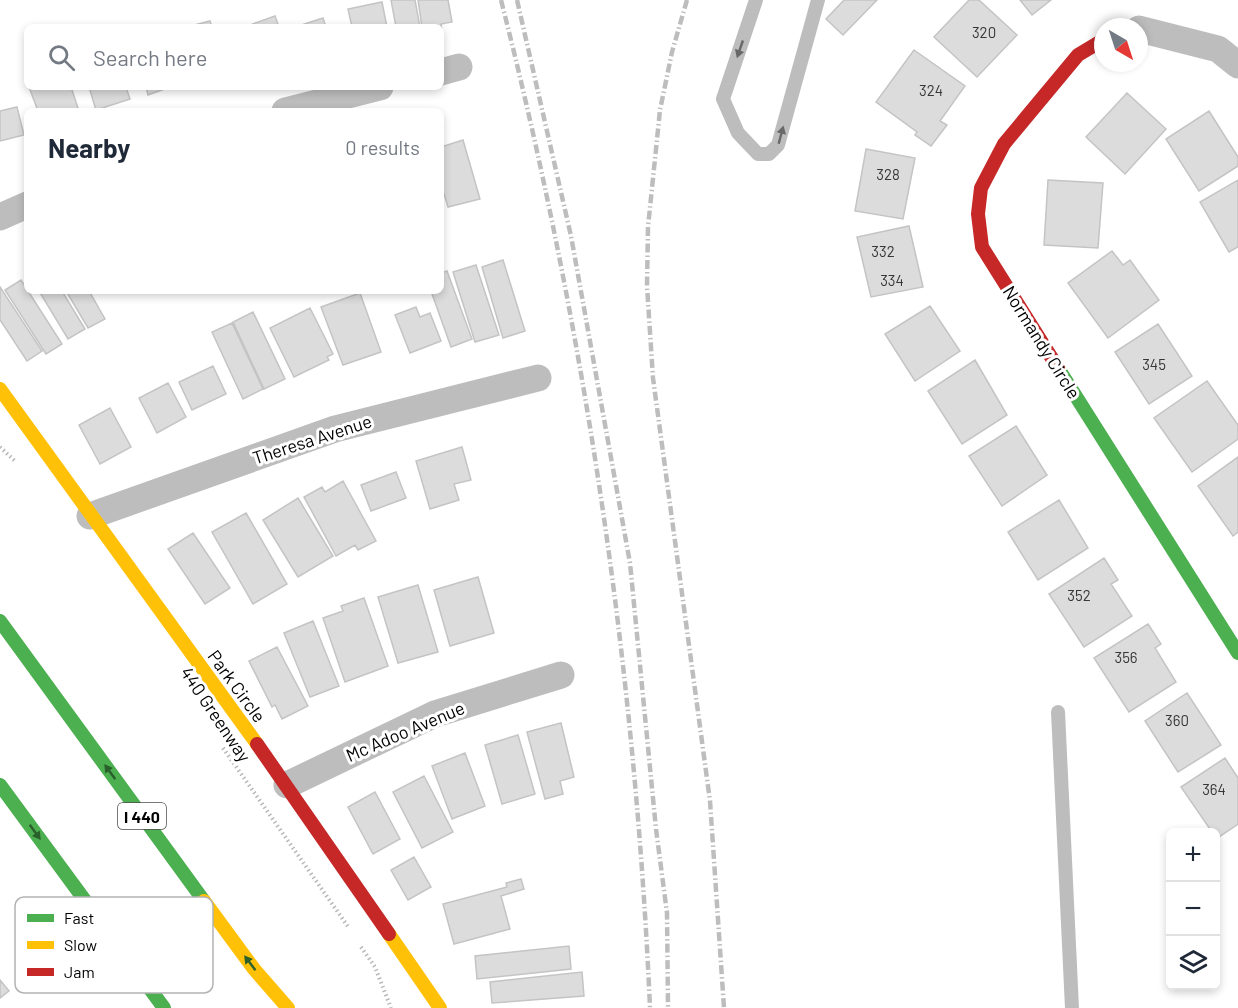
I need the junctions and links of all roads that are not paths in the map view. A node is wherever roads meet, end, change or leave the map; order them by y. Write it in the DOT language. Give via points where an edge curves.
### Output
graph roads {
  1 [pos="756,0"];
  2 [pos="818,0"];
  3 [pos="1148,31"];
  4 [pos="1094,45"];
  5 [pos="1238,64"];
  6 [pos="368,90"];
  7 [pos="297,108"];
  8 [pos="24,206"];
  9 [pos="0,217"];
  10 [pos="538,378"];
  11 [pos="0,389"];
  12 [pos="90,516"];
  13 [pos="0,621"];
  14 [pos="1238,653"];
  15 [pos="561,675"];
  16 [pos="1058,712"];
  17 [pos="0,785"];
  18 [pos="287,785"];
  19 [pos="82,897"];
  20 [pos="201,897"];
  21 [pos="213,913"];
  22 [pos="153,993"];
  23 [pos="164,1008"];
  24 [pos="288,1008"];
  25 [pos="440,1008"];
  26 [pos="1072,1008"];
  1 -- 2 [label="lane, one-way" via="723,99 738,133 758,154 769,154 778,145"];
  3 -- 5 [label="street" via="1218,49"];
  4 -- 14 [label="main road, Normandy Circle" via="1078,55 1004,144 981,188 978,214 982,247"];
  6 -- 7 [label="street"];
  8 -- 9 [label="street"];
  10 -- 12 [label="street, Theresa Avenue" via="335,429"];
  11 -- 12 [label="main road, Park Circle"];
  12 -- 18 [label="main road, Park Circle"];
  20 -- 13 [label="main road, I 440, one-way"];
  15 -- 18 [label="street, Mc Adoo Avenue" via="435,714"];
  16 -- 26 [label="lane"];
  17 -- 19 [label="main road, one-way"];
  18 -- 25 [label="main road, Park Circle"];
  24 -- 21 [label="main road, I 440, one-way"];
  22 -- 23 [label="main road, one-way"];
}
